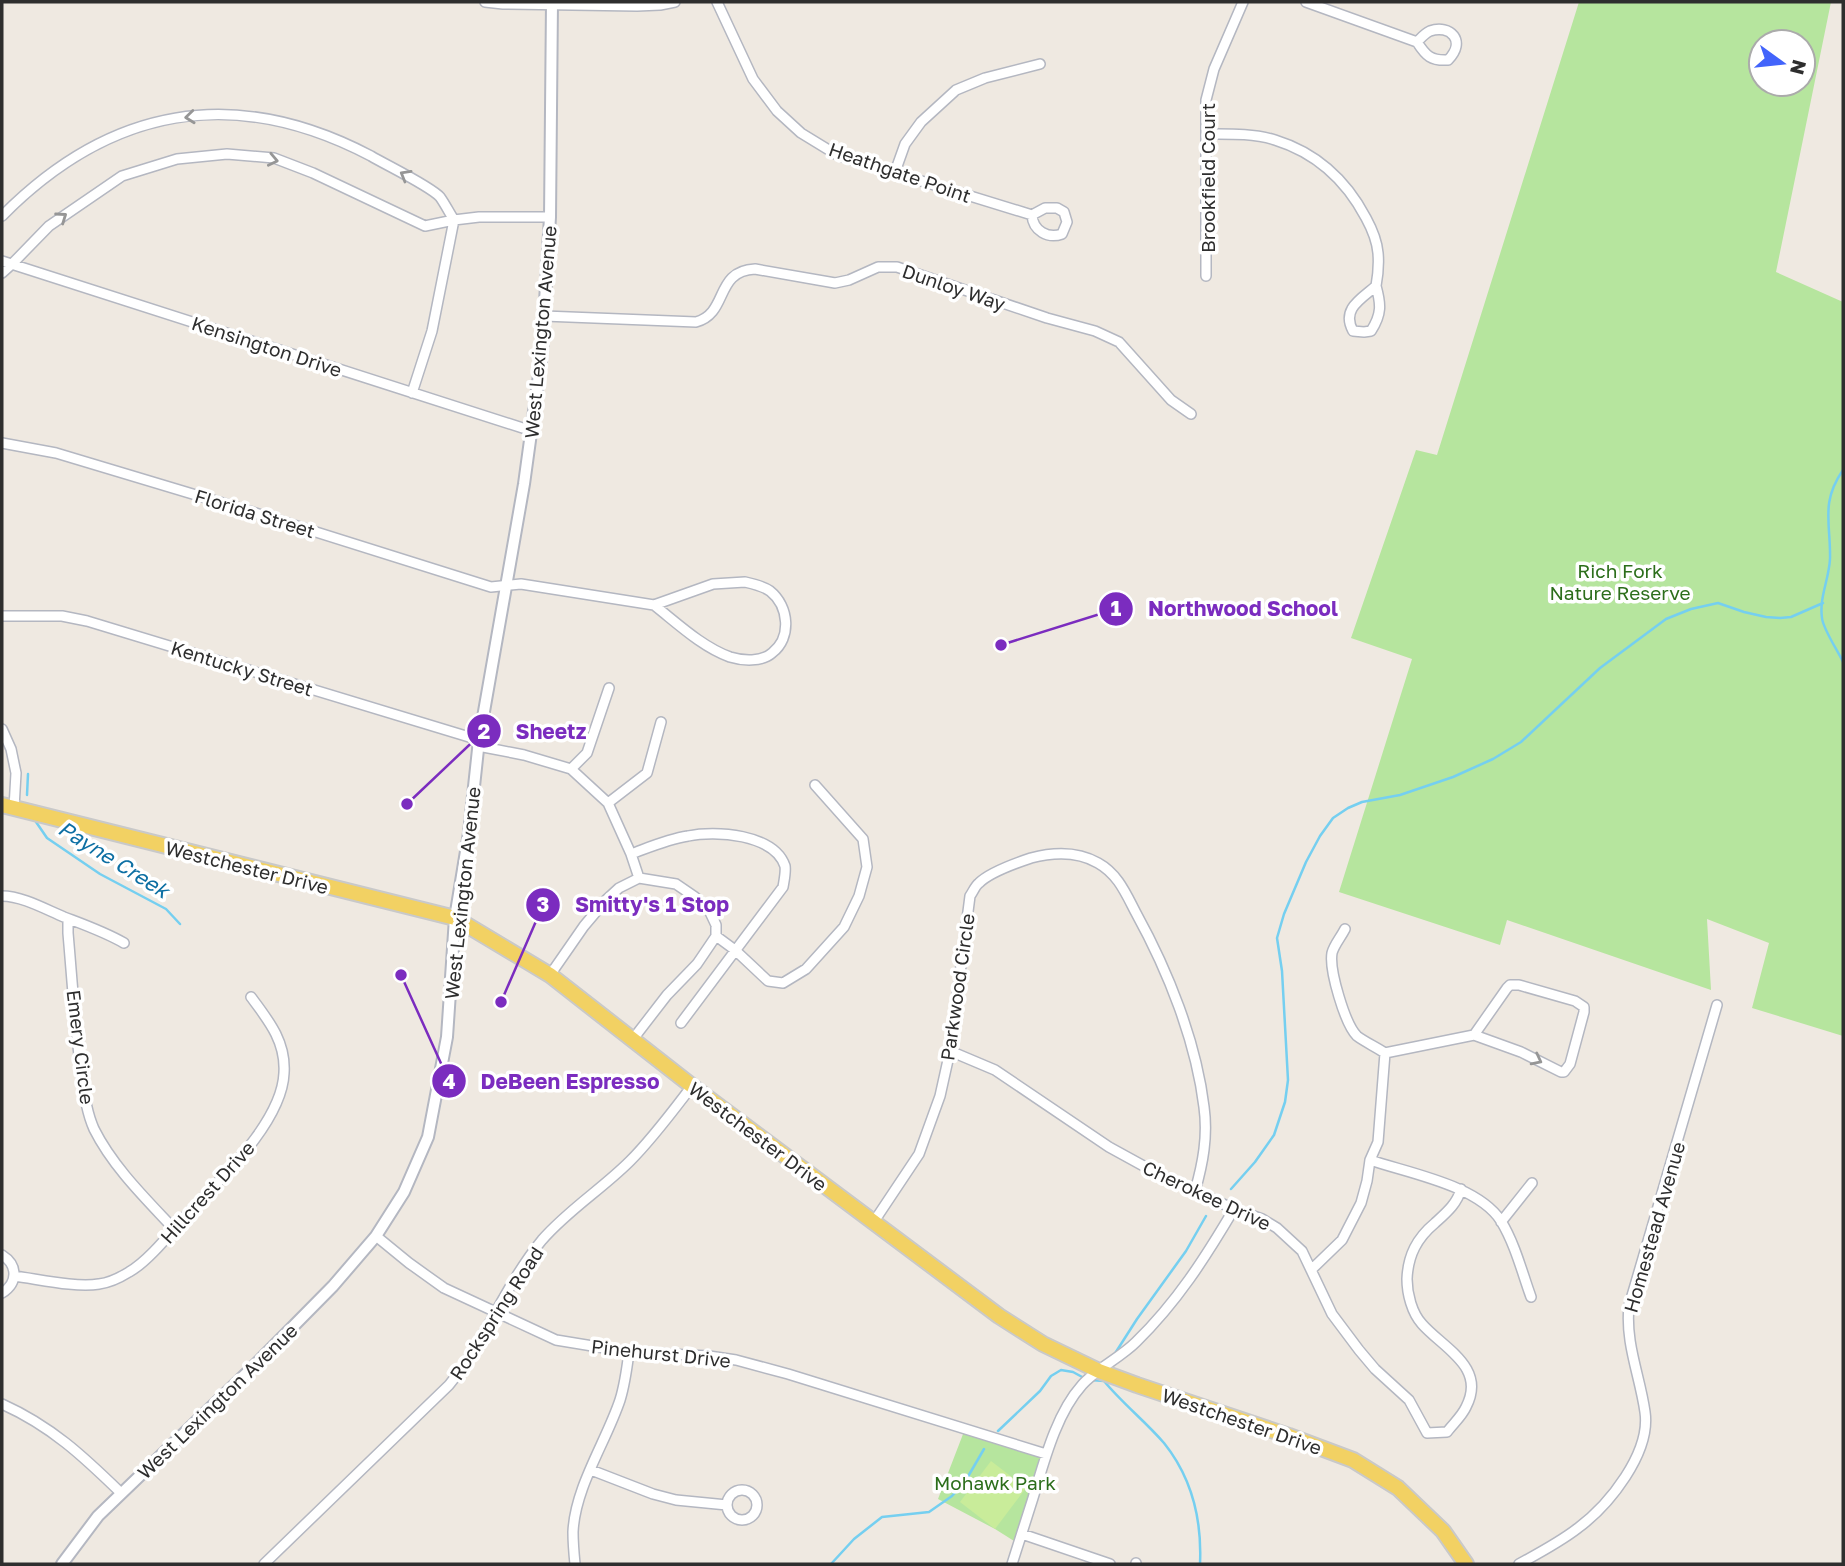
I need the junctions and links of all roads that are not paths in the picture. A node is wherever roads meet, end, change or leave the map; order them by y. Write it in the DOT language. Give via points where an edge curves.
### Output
graph roads {
  1 [pos="485,2"];
  2 [pos="675,2"];
  3 [pos="717,2"];
  4 [pos="1244,2"];
  5 [pos="1306,2"];
  6 [pos="552,4"];
  7 [pos="1416,42"];
  8 [pos="1040,64"];
  9 [pos="1206,134"];
  10 [pos="895,172"];
  11 [pos="1032,215"];
  12 [pos="2,216"];
  13 [pos="550,217"];
  14 [pos="454,219"];
  15 [pos="2,261"];
  16 [pos="12,264"];
  17 [pos="2,273"];
  18 [pos="1206,276"];
  19 [pos="1376,286"];
  20 [pos="544,316"];
  21 [pos="412,393"];
  22 [pos="1191,414"];
  23 [pos="532,431"];
  24 [pos="2,443"];
  25 [pos="506,586"];
  26 [pos="654,605"];
  27 [pos="2,616"];
  28 [pos="609,688"];
  29 [pos="661,722"];
  30 [pos="2,729"];
  31 [pos="479,743"];
  32 [pos="572,769"];
  33 [pos="815,785"];
  34 [pos="608,803"];
  35 [pos="8,806"];
  36 [pos="631,854"];
  37 [pos="639,878"];
  38 [pos="2,896"];
  39 [pos="456,918"];
  40 [pos="68,919"];
  41 [pos="1345,929"];
  42 [pos="716,936"];
  43 [pos="124,943"];
  44 [pos="735,950"];
  45 [pos="550,975"];
  46 [pos="251,997"];
  47 [pos="1717,1004"];
  48 [pos="681,1023"];
  49 [pos="1474,1035"];
  50 [pos="633,1039"];
  51 [pos="950,1051"];
  52 [pos="1385,1053"];
  53 [pos="691,1086"];
  54 [pos="1370,1160"];
  55 [pos="1532,1183"];
  56 [pos="1461,1189"];
  57 [pos="1195,1191"];
  58 [pos="1234,1209"];
  59 [pos="1501,1222"];
  60 [pos="873,1223"];
  61 [pos="174,1229"];
  62 [pos="376,1236"];
  63 [pos="2,1255"];
  64 [pos="1311,1270"];
  65 [pos="14,1276"];
  66 [pos="2,1293"];
  67 [pos="1531,1297"];
  68 [pos="497,1312"];
  69 [pos="629,1352"];
  70 [pos="1100,1371"];
  71 [pos="2,1404"];
  72 [pos="1046,1454"];
  73 [pos="591,1470"];
  74 [pos="121,1493"];
  75 [pos="727,1505"];
  76 [pos="1022,1534"];
  77 [pos="62,1564"];
  78 [pos="264,1564"];
  79 [pos="575,1564"];
  80 [pos="1012,1564"];
  81 [pos="1110,1564"];
  82 [pos="1466,1564"];
  83 [pos="1519,1564"];
  1 -- 6 [label="street"];
  2 -- 6 [label="street"];
  3 -- 10 [label="street, Heathgate Point" via="753,79 801,134 837,155"];
  4 -- 9 [label="street, Brookfield Court" via="1214,69 1206,100"];
  5 -- 7 [label="street"];
  6 -- 13 [label="street, West Lexington Avenue"];
  8 -- 10 [label="street" via="956,90 921,122 905,144"];
  9 -- 18 [label="street, Brookfield Court"];
  9 -- 19 [label="street" via="1273,139 1307,152 1335,174 1372,229 1378,253"];
  10 -- 11 [label="street, Heathgate Point"];
  14 -- 12 [label="street, one-way" via="438,195 352,146 282,121 241,115 163,120 127,130 64,164"];
  13 -- 14 [label="street"];
  13 -- 20 [label="street, West Lexington Avenue"];
  16 -- 14 [label="street, one-way" via="49,226 122,176 177,159 227,154 274,158 425,226"];
  14 -- 21 [label="street" via="432,331"];
  15 -- 16 [label="street, Kensington Drive"];
  16 -- 17 [label="street"];
  16 -- 21 [label="street, Kensington Drive"];
  19 -- 19 [label="street" via="1353,307 1348,322 1353,331 1371,331 1376,324 1381,302"];
  20 -- 22 [label="street, Dunloy Way" via="696,322 710,315 730,279 743,271 755,269 835,284 878,267 897,267 1109,336 1171,400"];
  20 -- 23 [label="street, West Lexington Avenue"];
  21 -- 23 [label="street, Kensington Drive"];
  23 -- 25 [label="street, West Lexington Avenue"];
  24 -- 25 [label="street, Florida Street" via="56,453 491,587"];
  25 -- 26 [label="street, Florida Street" via="521,584"];
  25 -- 31 [label="street, West Lexington Avenue"];
  26 -- 26 [label="street" via="699,641 730,657 751,660 771,655 783,639 783,606 772,592 745,582 713,584"];
  27 -- 31 [label="street, Kentucky Street" via="62,616 87,621"];
  28 -- 32 [label="street" via="587,753"];
  29 -- 34 [label="street" via="647,773"];
  30 -- 35 [label="street" via="16,773"];
  31 -- 32 [label="street, Kentucky Street"];
  31 -- 39 [label="street, West Lexington Avenue"];
  32 -- 34 [label="street"];
  33 -- 44 [label="street" via="863,839 867,867 844,927 806,970 783,983 768,981"];
  34 -- 36 [label="street"];
  35 -- 39 [label="main road, Westchester Drive"];
  36 -- 37 [label="street"];
  36 -- 44 [label="street" via="674,839 712,834 749,838 773,849 786,868 783,887"];
  37 -- 42 [label="street" via="676,884 695,897 708,908"];
  37 -- 45 [label="street" via="606,900"];
  38 -- 40 [label="street"];
  39 -- 45 [label="main road, Westchester Drive"];
  39 -- 62 [label="street, West Lexington Avenue" via="447,1038 428,1137 404,1192"];
  40 -- 43 [label="street"];
  40 -- 61 [label="street, Emery Circle" via="79,1056 94,1128 112,1157"];
  41 -- 52 [label="street" via="1332,952 1335,985 1350,1026"];
  42 -- 44 [label="street"];
  42 -- 50 [label="street"];
  44 -- 48 [label="street"];
  45 -- 50 [label="main road, Westchester Drive"];
  46 -- 61 [label="street, Hillcrest Drive" via="277,1034 283,1051 281,1091 250,1147"];
  47 -- 83 [label="street, Homestead Avenue" via="1629,1306 1628,1334 1646,1413 1643,1441 1623,1480 1593,1516"];
  49 -- 49 [label="street, one-way" via="1564,1072 1584,1007 1510,985"];
  49 -- 52 [label="street"];
  50 -- 53 [label="main road, Westchester Drive"];
  51 -- 57 [label="street, Cherokee Drive" via="995,1070 1109,1147"];
  51 -- 57 [label="street, Parkwood Circle" via="970,896 979,882 1011,864 1043,855 1064,853 1098,863 1119,882 1149,935 1185,1024 1204,1108 1205,1149"];
  51 -- 60 [label="street, Parkwood Circle" via="919,1154"];
  52 -- 54 [label="street" via="1378,1142"];
  53 -- 60 [label="main road, Westchester Drive"];
  53 -- 68 [label="street, Rockspring Road" via="629,1163 541,1242"];
  54 -- 56 [label="street"];
  54 -- 64 [label="street" via="1361,1203 1342,1240"];
  55 -- 59 [label="street"];
  56 -- 59 [label="street"];
  56 -- 64 [label="street, Cherokee Drive" via="1448,1212 1419,1238 1407,1275 1416,1316 1462,1361 1471,1377 1465,1409 1447,1432 1427,1433 1409,1400 1375,1369 1332,1314"];
  57 -- 58 [label="street, Cherokee Drive"];
  58 -- 64 [label="street, Cherokee Drive" via="1277,1228 1302,1251"];
  58 -- 70 [label="street" via="1170,1305 1137,1341"];
  59 -- 67 [label="street"];
  60 -- 70 [label="main road, Westchester Drive" via="999,1316"];
  61 -- 65 [label="street, Hillcrest Drive" via="130,1272 99,1284"];
  62 -- 68 [label="street, Pinehurst Drive" via="444,1288"];
  62 -- 74 [label="street, West Lexington Avenue" via="254,1366"];
  63 -- 65 [label="street" via="11,1262"];
  65 -- 66 [label="street"];
  68 -- 69 [label="street, Pinehurst Drive" via="556,1340"];
  68 -- 78 [label="street, Rockspring Road" via="465,1366 442,1394"];
  69 -- 72 [label="street, Pinehurst Drive" via="736,1360"];
  69 -- 73 [label="street" via="620,1400"];
  70 -- 72 [label="street" via="1082,1385 1067,1408"];
  70 -- 82 [label="main road, Westchester Drive" via="1353,1460 1398,1488 1443,1531"];
  71 -- 74 [label="street" via="74,1448"];
  72 -- 76 [label="street"];
  73 -- 75 [label="street" via="676,1500"];
  73 -- 79 [label="street" via="573,1531"];
  74 -- 77 [label="street, West Lexington Avenue"];
  76 -- 80 [label="street"];
  76 -- 81 [label="street"];
}
